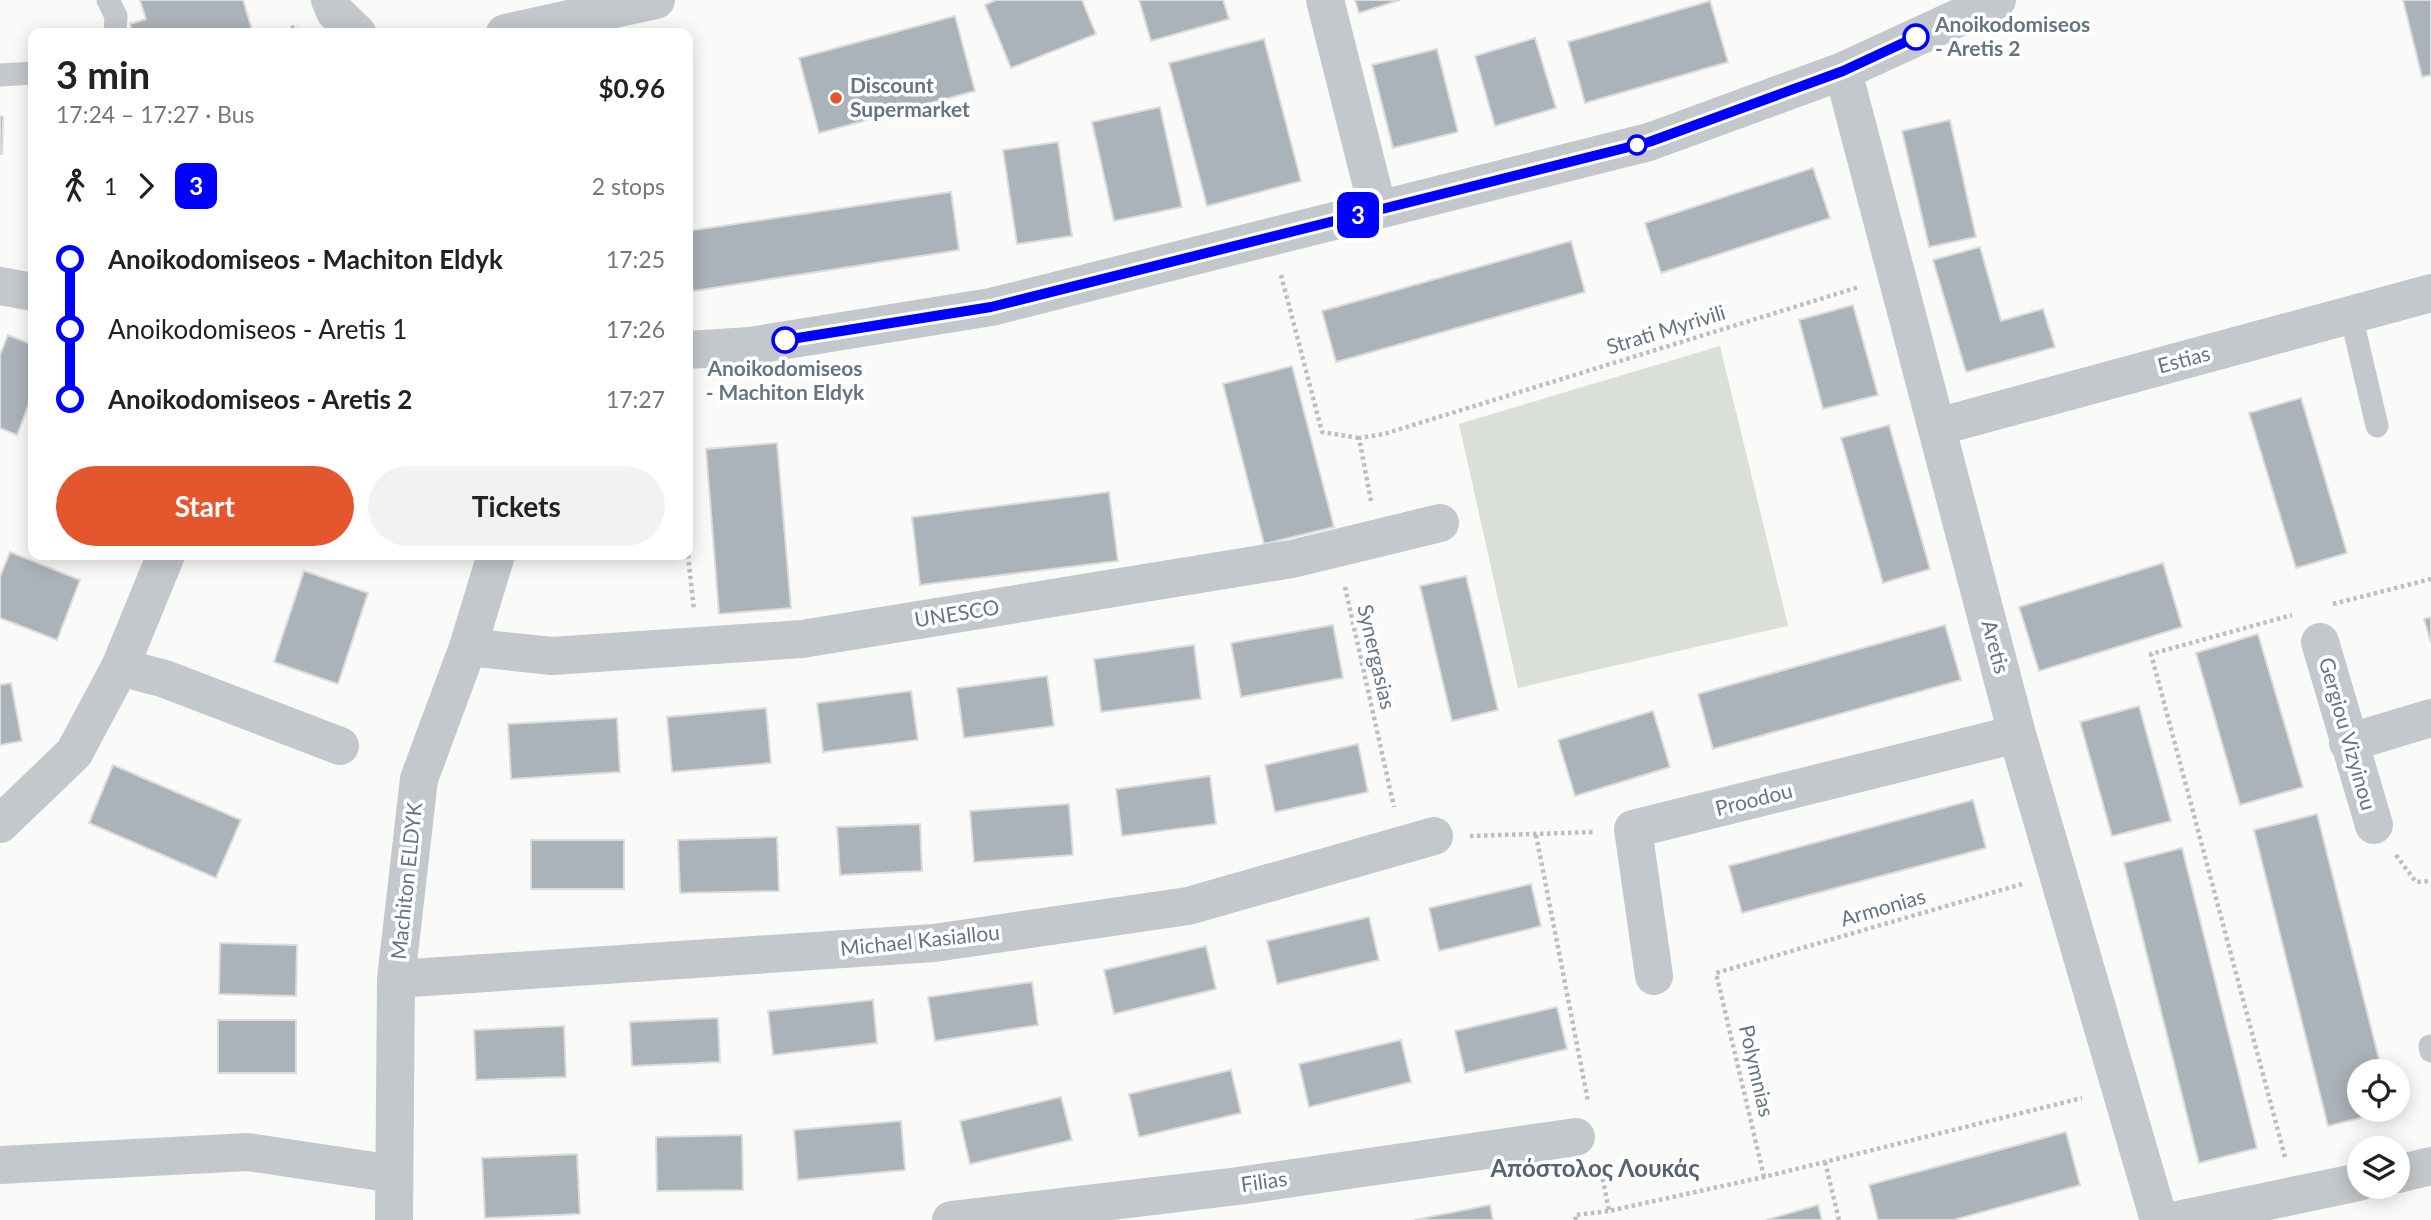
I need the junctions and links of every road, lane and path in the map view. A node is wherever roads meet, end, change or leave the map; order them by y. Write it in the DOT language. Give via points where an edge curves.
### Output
graph roads {
  1 [pos="108,0"];
  2 [pos="330,0"];
  3 [pos="656,0"];
  4 [pos="1325,0"];
  5 [pos="1997,0"];
  6 [pos="115,28"];
  7 [pos="352,28"];
  8 [pos="528,28"];
  9 [pos="1843,71"];
  10 [pos="28,73"];
  11 [pos="0,75"];
  12 [pos="1378,210"];
  13 [pos="1272,237"];
  14 [pos="1896,276"];
  15 [pos="0,286"];
  16 [pos="28,291"];
  17 [pos="2431,293"];
  18 [pos="2351,315"];
  19 [pos="693,351"];
  20 [pos="2377,426"];
  21 [pos="1937,427"];
  22 [pos="1359,438"];
  23 [pos="1440,523"];
  24 [pos="1343,547"];
  25 [pos="164,560"];
  26 [pos="494,560"];
  27 [pos="689,560"];
  28 [pos="2431,579"];
  29 [pos="2293,614"];
  30 [pos="2320,642"];
  31 [pos="698,646"];
  32 [pos="468,647"];
  33 [pos="120,667"];
  34 [pos="2431,718"];
  35 [pos="2017,734"];
  36 [pos="2348,743"];
  37 [pos="340,746"];
  38 [pos="1386,772"];
  39 [pos="0,824"];
  40 [pos="2374,825"];
  41 [pos="1633,829"];
  42 [pos="1536,835"];
  43 [pos="1434,836"];
  44 [pos="2058,873"];
  45 [pos="2431,881"];
  46 [pos="1716,973"];
  47 [pos="1654,976"];
  48 [pos="396,979"];
  49 [pos="2120,1088"];
  50 [pos="1586,1093"];
  51 [pos="1576,1138"];
  52 [pos="1825,1162"];
  53 [pos="0,1165"];
  54 [pos="2431,1166"];
  55 [pos="2410,1171"];
  56 [pos="394,1174"];
  57 [pos="1764,1177"];
  58 [pos="2347,1184"];
  59 [pos="2295,1195"];
  60 [pos="1616,1209"];
  61 [pos="1609,1211"];
  62 [pos="394,1220"];
  63 [pos="951,1220"];
  64 [pos="1576,1220"];
  65 [pos="1839,1220"];
  66 [pos="2159,1220"];
  67 [pos="2177,1220"];
  1 -- 6 [label="lane" via="116,16"];
  2 -- 7 [label="street"];
  3 -- 8 [label="street"];
  4 -- 12 [label="street"];
  5 -- 9 [label="street"];
  9 -- 12 [label="street" via="1649,142"];
  9 -- 14 [label="street, Aretis"];
  10 -- 11 [label="lane"];
  12 -- 13 [label="street"];
  13 -- 19 [label="street" via="991,307 750,346"];
  13 -- 22 [label="path" via="1322,432"];
  14 -- 21 [label="street, Aretis"];
  14 -- 22 [label="path, Strati Myrivili"];
  15 -- 16 [label="street"];
  17 -- 18 [label="street, Estias"];
  18 -- 20 [label="lane"];
  18 -- 21 [label="street, Estias"];
  21 -- 35 [label="street, Aretis"];
  22 -- 24 [label="path" via="1371,506 1359,526 1345,533"];
  23 -- 24 [label="street, UNESCO"];
  24 -- 31 [label="street, UNESCO" via="802,639"];
  24 -- 38 [label="path, Synergasias"];
  25 -- 33 [label="street"];
  26 -- 32 [label="street, Machiton ELDYK"];
  27 -- 31 [label="path"];
  28 -- 30 [label="path" via="2319,607"];
  29 -- 59 [label="path" via="2151,654"];
  30 -- 36 [label="street, Gergiou Vizyinou"];
  31 -- 32 [label="street, UNESCO" via="552,656"];
  32 -- 48 [label="street, Machiton ELDYK" via="419,779"];
  33 -- 37 [label="street" via="165,679"];
  33 -- 39 [label="street" via="74,753"];
  34 -- 36 [label="street"];
  35 -- 41 [label="street, Proodou"];
  35 -- 44 [label="street, Aretis"];
  36 -- 40 [label="street, Gergiou Vizyinou"];
  40 -- 45 [label="path" via="2416,882"];
  41 -- 42 [label="path"];
  41 -- 47 [label="street"];
  42 -- 43 [label="path"];
  42 -- 50 [label="path"];
  43 -- 48 [label="street, Michael Kasiallou" via="1188,906 934,943"];
  44 -- 46 [label="path, Armonias"];
  44 -- 49 [label="street, Aretis"];
  46 -- 57 [label="path, Polymnias"];
  48 -- 56 [label="street, Machiton ELDYK"];
  49 -- 52 [label="path"];
  49 -- 66 [label="street, Aretis"];
  51 -- 63 [label="street, Filias" via="1238,1186"];
  52 -- 57 [label="path"];
  52 -- 65 [label="path"];
  53 -- 56 [label="street" via="248,1152"];
  54 -- 55 [label="street"];
  56 -- 62 [label="street, Machiton ELDYK"];
  57 -- 60 [label="path"];
  58 -- 59 [label="street"];
  59 -- 67 [label="street"];
  61 -- 64 [label="path" via="1575,1215"];
}
